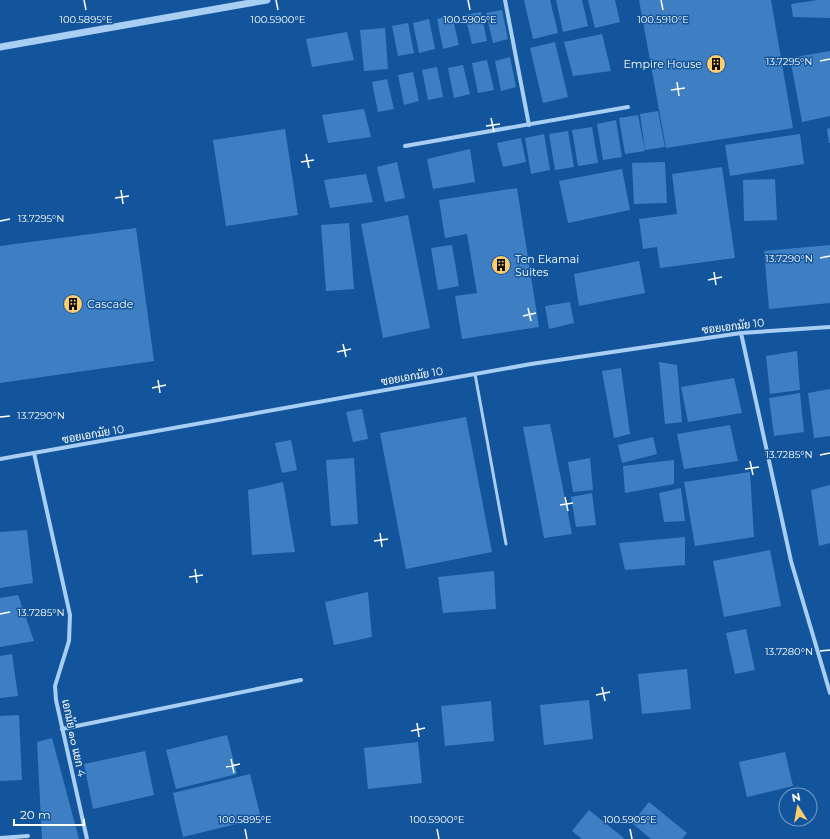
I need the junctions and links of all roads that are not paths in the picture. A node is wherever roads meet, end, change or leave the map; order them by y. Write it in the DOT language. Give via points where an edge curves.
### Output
graph roads {
  1 [pos="267,0"];
  2 [pos="505,0"];
  3 [pos="248,2"];
  4 [pos="0,47"];
  5 [pos="628,107"];
  6 [pos="529,125"];
  7 [pos="405,146"];
  8 [pos="830,326"];
  9 [pos="741,333"];
  10 [pos="475,374"];
  11 [pos="34,453"];
  12 [pos="0,459"];
  13 [pos="506,544"];
  14 [pos="301,680"];
  15 [pos="830,693"];
  16 [pos="62,729"];
  17 [pos="28,836"];
  18 [pos="0,838"];
  19 [pos="87,839"];
  1 -- 3 [label="street"];
  2 -- 6 [label="street"];
  3 -- 4 [label="street"];
  5 -- 6 [label="street"];
  6 -- 7 [label="street"];
  8 -- 9 [label="street, ซอยเอกมัย 10"];
  9 -- 10 [label="street, ซอยเอกมัย 10"];
  9 -- 15 [label="street" via="791,561"];
  10 -- 11 [label="street, ซอยเอกมัย 10"];
  10 -- 13 [label="lane"];
  11 -- 12 [label="street, ซอยเอกมัย 10"];
  11 -- 16 [label="street, เอกมัย ๑๐ แยก 4" via="70,616 69,641 54,686"];
  14 -- 16 [label="street"];
  16 -- 19 [label="street, เอกมัย ๑๐ แยก 4"];
  17 -- 18 [label="street"];
}
